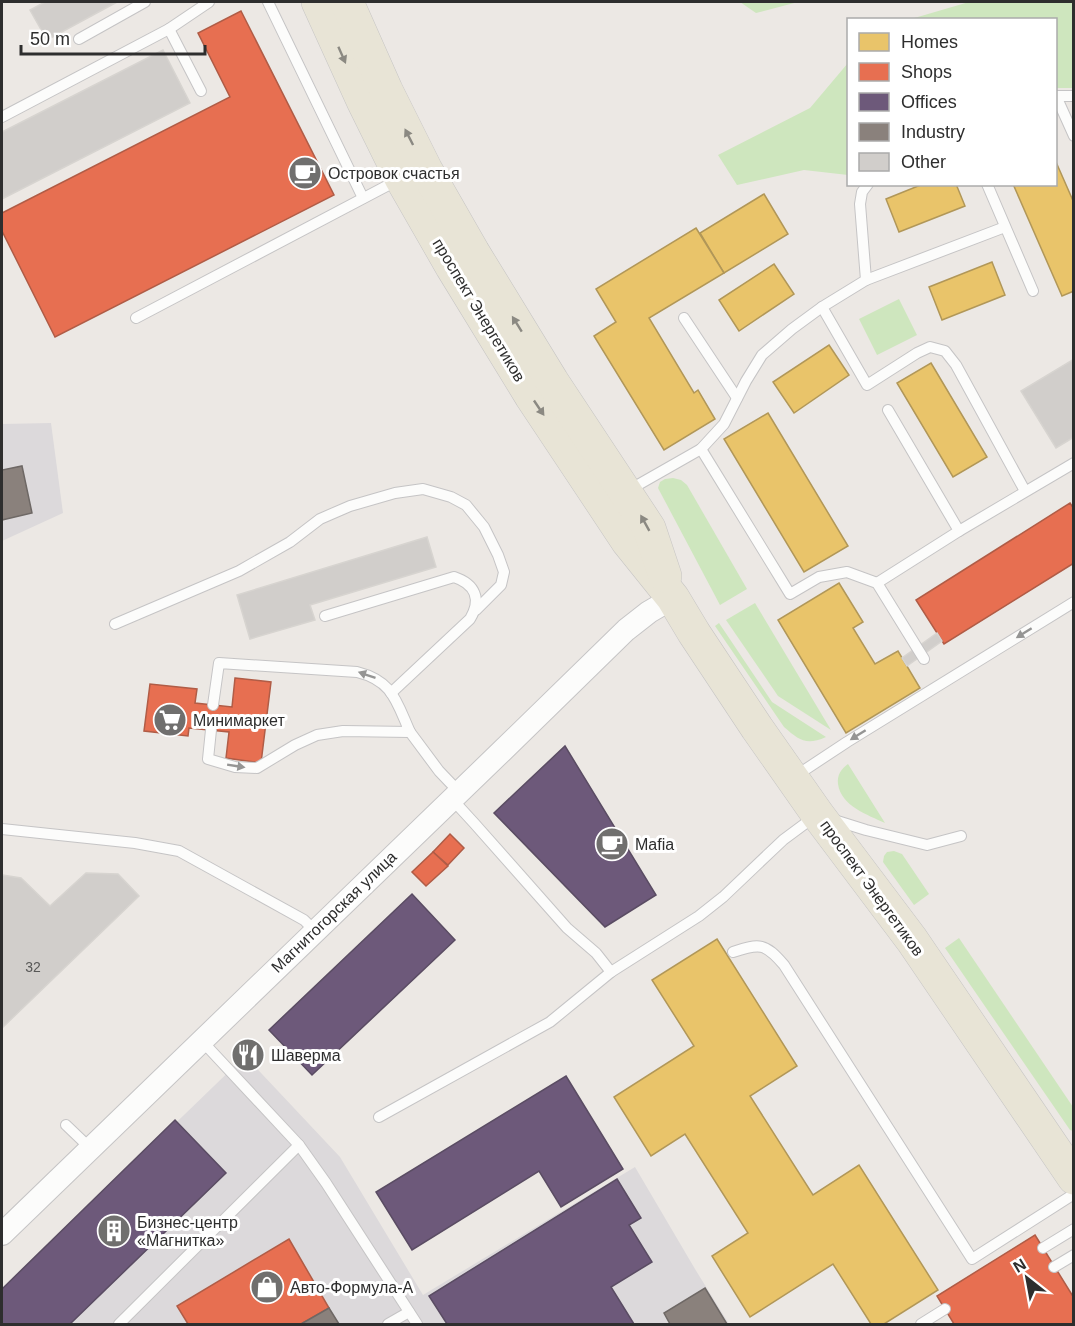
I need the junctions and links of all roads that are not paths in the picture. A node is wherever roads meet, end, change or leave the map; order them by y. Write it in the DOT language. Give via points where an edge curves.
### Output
graph roads {
  1 [pos="145,2"];
  2 [pos="209,2"];
  3 [pos="268,2"];
  4 [pos="318,2"];
  5 [pos="347,2"];
  6 [pos="169,29"];
  7 [pos="80,39"];
  8 [pos="201,91"];
  9 [pos="1057,96"];
  10 [pos="1074,96"];
  11 [pos="1057,98"];
  12 [pos="2,117"];
  13 [pos="1074,136"];
  14 [pos="401,178"];
  15 [pos="866,186"];
  16 [pos="988,186"];
  17 [pos="363,198"];
  18 [pos="1005,227"];
  19 [pos="866,280"];
  20 [pos="1033,291"];
  21 [pos="822,307"];
  22 [pos="136,318"];
  23 [pos="684,318"];
  24 [pos="737,398"];
  25 [pos="888,410"];
  26 [pos="701,449"];
  27 [pos="1074,463"];
  28 [pos="626,491"];
  29 [pos="1025,491"];
  30 [pos="959,531"];
  31 [pos="877,583"];
  32 [pos="673,598"];
  33 [pos="1074,602"];
  34 [pos="476,610"];
  35 [pos="325,615"];
  36 [pos="115,624"];
  37 [pos="924,659"];
  38 [pos="392,693"];
  39 [pos="213,705"];
  40 [pos="211,730"];
  41 [pos="410,732"];
  42 [pos="792,778"];
  43 [pos="455,796"];
  44 [pos="818,815"];
  45 [pos="2,829"];
  46 [pos="961,836"];
  47 [pos="315,931"];
  48 [pos="733,952"];
  49 [pos="611,972"];
  50 [pos="202,1041"];
  51 [pos="379,1117"];
  52 [pos="66,1125"];
  53 [pos="299,1145"];
  54 [pos="90,1148"];
  55 [pos="1070,1165"];
  56 [pos="1074,1194"];
  57 [pos="1074,1229"];
  58 [pos="2,1234"];
  59 [pos="1043,1248"];
  60 [pos="1074,1255"];
  61 [pos="1054,1267"];
  62 [pos="945,1310"];
  63 [pos="409,1312"];
  64 [pos="124,1323"];
  65 [pos="388,1324"];
  66 [pos="417,1324"];
  67 [pos="921,1324"];
  1 -- 7 [label="lane"];
  2 -- 6 [label="lane"];
  3 -- 17 [label="lane"];
  4 -- 14 [label="main road, проспект Энергетиков, one-way"];
  28 -- 5 [label="main road, проспект Энергетиков, one-way" via="552,381 426,170"];
  6 -- 8 [label="lane"];
  6 -- 12 [label="lane"];
  9 -- 10 [label="lane"];
  11 -- 13 [label="lane"];
  14 -- 17 [label="lane"];
  14 -- 32 [label="main road, проспект Энергетиков, one-way" via="531,396 628,542"];
  15 -- 19 [label="lane" via="860,204"];
  16 -- 18 [label="lane"];
  17 -- 22 [label="lane"];
  18 -- 19 [label="lane"];
  18 -- 20 [label="lane"];
  19 -- 21 [label="lane"];
  21 -- 24 [label="lane" via="762,356"];
  21 -- 29 [label="lane" via="867,385 930,347 945,351"];
  23 -- 24 [label="lane"];
  24 -- 26 [label="lane" via="724,424"];
  25 -- 30 [label="lane"];
  26 -- 28 [label="lane"];
  26 -- 31 [label="lane" via="790,594 819,577 847,572"];
  27 -- 29 [label="lane"];
  32 -- 28 [label="main road, проспект Энергетиков, one-way" via="649,528"];
  29 -- 30 [label="lane"];
  30 -- 31 [label="lane"];
  31 -- 37 [label="lane"];
  32 -- 42 [label="main road, проспект Энергетиков"];
  32 -- 43 [label="street, Магнитогорская улица" via="626,630"];
  33 -- 42 [label="lane, one-way"];
  34 -- 35 [label="lane" via="472,590 465,581 454,577"];
  34 -- 36 [label="lane" via="501,585 504,572 498,555 484,527 466,505 423,489 350,506 320,519 290,542 239,571"];
  34 -- 38 [label="lane"];
  38 -- 39 [label="lane, one-way" via="382,682 357,672 219,663"];
  38 -- 41 [label="lane"];
  40 -- 41 [label="lane, one-way" via="208,759 257,768 317,735 343,731"];
  41 -- 43 [label="lane"];
  42 -- 44 [label="main road, проспект Энергетиков"];
  43 -- 47 [label="street, Магнитогорская улица"];
  43 -- 49 [label="lane" via="567,928"];
  44 -- 46 [label="lane" via="927,845"];
  44 -- 49 [label="lane" via="783,840 699,916"];
  44 -- 55 [label="main road, проспект Энергетиков" via="912,940"];
  45 -- 47 [label="lane" via="178,851 303,920"];
  47 -- 50 [label="street, Магнитогорская улица"];
  48 -- 56 [label="lane" via="762,946 784,965 972,1259"];
  49 -- 51 [label="lane" via="550,1022"];
  50 -- 53 [label="lane"];
  50 -- 54 [label="street, Магнитогорская улица"];
  52 -- 54 [label="lane"];
  53 -- 63 [label="lane"];
  53 -- 64 [label="lane"];
  54 -- 58 [label="street, Магнитогорская улица"];
  57 -- 59 [label="lane"];
  60 -- 61 [label="lane"];
  62 -- 67 [label="lane"];
  63 -- 65 [label="lane"];
  63 -- 66 [label="lane"];
}
